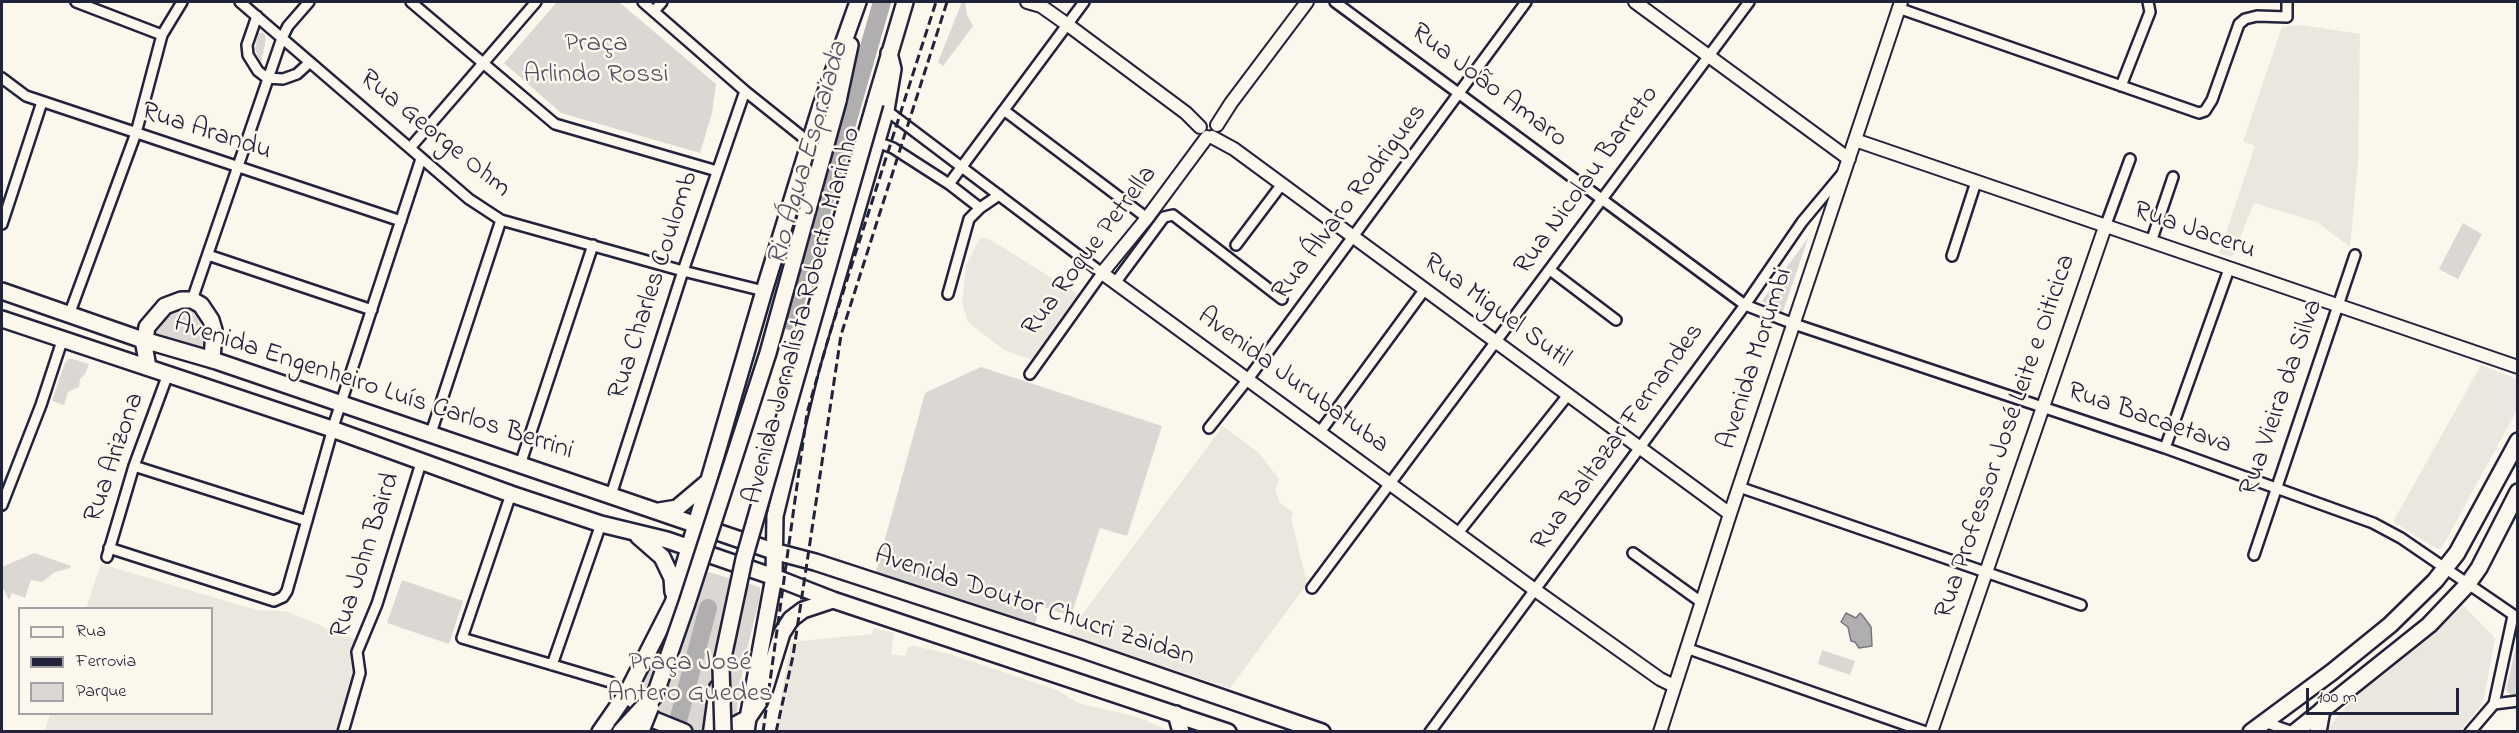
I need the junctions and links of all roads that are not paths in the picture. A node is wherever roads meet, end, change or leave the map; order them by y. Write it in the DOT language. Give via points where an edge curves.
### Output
graph roads {
  1 [pos="182,2"];
  2 [pos="240,2"];
  3 [pos="309,2"];
  4 [pos="411,2"];
  5 [pos="536,2"];
  6 [pos="642,2"];
  7 [pos="663,2"];
  8 [pos="859,2"];
  9 [pos="905,2"];
  10 [pos="1027,2"];
  11 [pos="1084,2"];
  12 [pos="1307,2"];
  13 [pos="1335,2"];
  14 [pos="1526,2"];
  15 [pos="1635,2"];
  16 [pos="1749,2"];
  17 [pos="2148,2"];
  18 [pos="2287,2"];
  19 [pos="81,3"];
  20 [pos="1038,4"];
  21 [pos="1900,5"];
  22 [pos="654,11"];
  23 [pos="257,16"];
  24 [pos="1068,25"];
  25 [pos="162,35"];
  26 [pos="282,38"];
  27 [pos="1709,56"];
  28 [pos="310,62"];
  29 [pos="483,63"];
  30 [pos="2,78"];
  31 [pos="267,78"];
  32 [pos="2121,86"];
  33 [pos="745,91"];
  34 [pos="1460,93"];
  35 [pos="42,102"];
  36 [pos="880,107"];
  37 [pos="1005,111"];
  38 [pos="1209,128"];
  39 [pos="136,133"];
  40 [pos="1855,140"];
  41 [pos="878,142"];
  42 [pos="810,143"];
  43 [pos="410,148"];
  44 [pos="421,159"];
  45 [pos="1849,159"];
  46 [pos="2130,159"];
  47 [pos="237,167"];
  48 [pos="962,167"];
  49 [pos="717,171"];
  50 [pos="1844,172"];
  51 [pos="2173,177"];
  52 [pos="1976,182"];
  53 [pos="949,184"];
  54 [pos="1282,184"];
  55 [pos="999,195"];
  56 [pos="1602,198"];
  57 [pos="980,208"];
  58 [pos="1147,218"];
  59 [pos="501,220"];
  60 [pos="401,221"];
  61 [pos="2,224"];
  62 [pos="2105,227"];
  63 [pos="1353,237"];
  64 [pos="2151,242"];
  65 [pos="593,245"];
  66 [pos="1236,245"];
  67 [pos="208,255"];
  68 [pos="2355,255"];
  69 [pos="1952,256"];
  70 [pos="2229,269"];
  71 [pos="1550,270"];
  72 [pos="683,272"];
  73 [pos="1102,273"];
  74 [pos="1115,282"];
  75 [pos="1425,289"];
  76 [pos="2,291"];
  77 [pos="764,291"];
  78 [pos="948,294"];
  79 [pos="1282,299"];
  80 [pos="192,300"];
  81 [pos="1745,305"];
  82 [pos="2338,306"];
  83 [pos="372,310"];
  84 [pos="69,315"];
  85 [pos="2,319"];
  86 [pos="1616,320"];
  87 [pos="1794,324"];
  88 [pos="144,340"];
  89 [pos="63,341"];
  90 [pos="1497,342"];
  91 [pos="212,360"];
  92 [pos="148,367"];
  93 [pos="2517,367"];
  94 [pos="168,374"];
  95 [pos="1030,374"];
  96 [pos="1248,379"];
  97 [pos="1568,395"];
  98 [pos="341,404"];
  99 [pos="2042,407"];
  100 [pos="1209,428"];
  101 [pos="332,429"];
  102 [pos="1320,432"];
  103 [pos="430,436"];
  104 [pos="2517,441"];
  105 [pos="1640,447"];
  106 [pos="2165,448"];
  107 [pos="421,463"];
  108 [pos="520,465"];
  109 [pos="134,466"];
  110 [pos="709,481"];
  111 [pos="1391,484"];
  112 [pos="1739,487"];
  113 [pos="2277,489"];
  114 [pos="2517,492"];
  115 [pos="511,494"];
  116 [pos="610,495"];
  117 [pos="2,505"];
  118 [pos="650,509"];
  119 [pos="1730,514"];
  120 [pos="775,516"];
  121 [pos="307,521"];
  122 [pos="601,524"];
  123 [pos="696,525"];
  124 [pos="633,532"];
  125 [pos="1458,533"];
  126 [pos="728,536"];
  127 [pos="689,549"];
  128 [pos="773,551"];
  129 [pos="1633,553"];
  130 [pos="2254,555"];
  131 [pos="725,560"];
  132 [pos="808,560"];
  133 [pos="2445,568"];
  134 [pos="1986,571"];
  135 [pos="774,577"];
  136 [pos="2467,585"];
  137 [pos="798,586"];
  138 [pos="1312,588"];
  139 [pos="1534,590"];
  140 [pos="833,600"];
  141 [pos="1701,602"];
  142 [pos="673,603"];
  143 [pos="2081,606"];
  144 [pos="2515,617"];
  145 [pos="1686,648"];
  146 [pos="552,665"];
  147 [pos="721,667"];
  148 [pos="1674,686"];
  149 [pos="627,693"];
  150 [pos="655,694"];
  151 [pos="2517,701"];
  152 [pos="2494,704"];
  153 [pos="2322,710"];
  154 [pos="1176,714"];
  155 [pos="2264,722"];
  156 [pos="747,725"];
  157 [pos="343,732"];
  158 [pos="600,732"];
  159 [pos="621,732"];
  160 [pos="640,732"];
  161 [pos="684,732"];
  162 [pos="712,732"];
  163 [pos="723,732"];
  164 [pos="1181,732"];
  165 [pos="1228,732"];
  166 [pos="1322,732"];
  167 [pos="1430,732"];
  168 [pos="1660,732"];
  169 [pos="1929,732"];
  170 [pos="2251,732"];
  171 [pos="2294,732"];
  172 [pos="2318,732"];
  173 [pos="2470,732"];
  1 -- 25 [label="street"];
  2 -- 23 [label="street, Rua George Ohm"];
  3 -- 26 [label="street"];
  4 -- 29 [label="street"];
  5 -- 29 [label="street"];
  6 -- 22 [label="street"];
  7 -- 22 [label="street"];
  8 -- 42 [label="main road, Avenida Jornalista Roberto Marinho"];
  8 -- 150 [label="main road, bridge" via="838,101 768,353"];
  9 -- 36 [label="main road" via="889,53"];
  10 -- 20 [label="street, Rua Miguel Sutil"];
  11 -- 24 [label="street"];
  12 -- 38 [label="street, Rua Roque Petrella"];
  13 -- 34 [label="street, Rua João Amaro"];
  14 -- 34 [label="street, Rua Álvaro Rodrigues"];
  15 -- 27 [label="street"];
  16 -- 27 [label="street, Rua Nicolau Barreto"];
  17 -- 32 [label="street" via="2150,12"];
  18 -- 32 [label="street" via="2287,17 2257,16 2239,24 2205,111 2193,112"];
  19 -- 25 [label="street"];
  20 -- 24 [label="street, Rua Miguel Sutil"];
  21 -- 32 [label="street"];
  21 -- 40 [label="street, Avenida Morumbi"];
  22 -- 33 [label="street"];
  23 -- 26 [label="street, Rua George Ohm"];
  23 -- 31 [label="street" via="249,37 248,55"];
  24 -- 37 [label="street"];
  24 -- 38 [label="street, Rua Miguel Sutil"];
  25 -- 39 [label="street"];
  26 -- 28 [label="street, Rua George Ohm"];
  26 -- 31 [label="street"];
  27 -- 45 [label="street"];
  27 -- 56 [label="street, Rua Nicolau Barreto"];
  28 -- 31 [label="street" via="291,77"];
  28 -- 43 [label="street, Rua George Ohm"];
  29 -- 43 [label="street"];
  29 -- 49 [label="street" via="555,124"];
  30 -- 35 [label="street, Rua Arandu" via="18,92"];
  31 -- 47 [label="street"];
  33 -- 42 [label="street"];
  33 -- 49 [label="street, Rua Charles Coulomb"];
  34 -- 56 [label="street, Rua João Amaro"];
  34 -- 63 [label="street, Rua Álvaro Rodrigues"];
  35 -- 39 [label="street, Rua Arandu"];
  35 -- 61 [label="street"];
  36 -- 41 [label="main road, Avenida Jornalista Roberto Marinho"];
  36 -- 48 [label="street, Avenida Jurubatuba"];
  36 -- 147 [label="main road, bridge" via="744,559"];
  37 -- 48 [label="street"];
  37 -- 58 [label="street"];
  38 -- 54 [label="street, Rua Miguel Sutil"];
  38 -- 58 [label="street, Rua Roque Petrella"];
  39 -- 47 [label="street, Rua Arandu"];
  39 -- 84 [label="street"];
  40 -- 45 [label="street, Avenida Morumbi"];
  40 -- 52 [label="street, Rua Jaceru"];
  41 -- 53 [label="street"];
  41 -- 120 [label="main road, Avenida Jornalista Roberto Marinho" via="812,367"];
  42 -- 77 [label="main road, Avenida Jornalista Roberto Marinho"];
  43 -- 44 [label="street, Rua George Ohm"];
  44 -- 59 [label="street, Rua George Ohm"];
  44 -- 60 [label="street"];
  45 -- 50 [label="street, Avenida Morumbi"];
  46 -- 62 [label="street, Rua Professor José Leite e Oiticica"];
  47 -- 60 [label="street, Rua Arandu"];
  47 -- 67 [label="street"];
  48 -- 53 [label="street"];
  48 -- 55 [label="street, Avenida Jurubatuba"];
  49 -- 72 [label="street, Rua Charles Coulomb"];
  50 -- 81 [label="street, Rua Baltazar Fernandes" via="1813,207"];
  50 -- 87 [label="street, Avenida Morumbi"];
  51 -- 64 [label="street"];
  52 -- 62 [label="street, Rua Jaceru"];
  52 -- 69 [label="street"];
  53 -- 57 [label="street"];
  54 -- 63 [label="street, Rua Miguel Sutil"];
  54 -- 66 [label="street"];
  55 -- 57 [label="street"];
  55 -- 73 [label="street, Avenida Jurubatuba"];
  56 -- 71 [label="street, Rua Nicolau Barreto"];
  56 -- 81 [label="street, Rua João Amaro"];
  57 -- 78 [label="street" via="969,219"];
  58 -- 73 [label="street, Rua Roque Petrella"];
  59 -- 65 [label="street, Rua George Ohm"];
  59 -- 103 [label="street"];
  60 -- 83 [label="street"];
  62 -- 64 [label="street, Rua Jaceru"];
  62 -- 99 [label="street, Rua Professor José Leite e Oiticica"];
  63 -- 75 [label="street, Rua Miguel Sutil"];
  63 -- 96 [label="street, Rua Álvaro Rodrigues"];
  64 -- 70 [label="street, Rua Jaceru"];
  65 -- 72 [label="street, Rua George Ohm"];
  65 -- 108 [label="street"];
  67 -- 80 [label="street"];
  67 -- 83 [label="street"];
  68 -- 82 [label="street, Rua Vieira da Silva"];
  70 -- 82 [label="street, Rua Jaceru"];
  70 -- 106 [label="street"];
  71 -- 86 [label="street"];
  71 -- 90 [label="street, Rua Nicolau Barreto"];
  72 -- 77 [label="street, Rua George Ohm"];
  72 -- 116 [label="street, Rua Charles Coulomb"];
  73 -- 74 [label="street, Avenida Jurubatuba"];
  73 -- 95 [label="street, Rua Roque Petrella"];
  74 -- 79 [label="street" via="1164,217 1173,215"];
  74 -- 96 [label="street, Avenida Jurubatuba"];
  75 -- 90 [label="street, Rua Miguel Sutil"];
  75 -- 102 [label="street"];
  76 -- 84 [label="main road, Avenida Engenheiro Luís Carlos Berrini"];
  77 -- 110 [label="main road, Avenida Jornalista Roberto Marinho"];
  80 -- 88 [label="main road" via="165,306 150,321"];
  80 -- 91 [label="main road" via="201,305 211,320"];
  81 -- 87 [label="street, Rua João Amaro"];
  81 -- 105 [label="street, Rua Baltazar Fernandes"];
  82 -- 93 [label="street, Rua Jaceru"];
  82 -- 113 [label="street, Rua Vieira da Silva"];
  83 -- 98 [label="street"];
  84 -- 88 [label="main road, Avenida Engenheiro Luís Carlos Berrini"];
  85 -- 89 [label="main road, Avenida Engenheiro Luís Carlos Berrini"];
  87 -- 99 [label="street, Rua Bacaetava"];
  87 -- 112 [label="street, Avenida Morumbi"];
  88 -- 91 [label="main road, Avenida Engenheiro Luís Carlos Berrini"];
  88 -- 92 [label="main road"];
  89 -- 92 [label="main road, Avenida Engenheiro Luís Carlos Berrini"];
  89 -- 117 [label="street"];
  90 -- 97 [label="street, Rua Miguel Sutil"];
  90 -- 111 [label="street, Rua Nicolau Barreto"];
  91 -- 98 [label="main road, Avenida Engenheiro Luís Carlos Berrini"];
  92 -- 94 [label="main road, Avenida Engenheiro Luís Carlos Berrini"];
  94 -- 101 [label="main road, Avenida Engenheiro Luís Carlos Berrini"];
  94 -- 109 [label="street, Rua Arizona"];
  96 -- 100 [label="street, Rua Álvaro Rodrigues"];
  96 -- 102 [label="street, Avenida Jurubatuba"];
  97 -- 105 [label="street, Rua Miguel Sutil"];
  97 -- 125 [label="street"];
  98 -- 101 [label="street"];
  98 -- 103 [label="main road, Avenida Engenheiro Luís Carlos Berrini"];
  99 -- 106 [label="street, Rua Bacaetava"];
  99 -- 134 [label="street, Rua Professor José Leite e Oiticica"];
  101 -- 107 [label="main road, Avenida Engenheiro Luís Carlos Berrini"];
  101 -- 121 [label="street"];
  102 -- 111 [label="street, Avenida Jurubatuba"];
  103 -- 108 [label="main road, Avenida Engenheiro Luís Carlos Berrini"];
  104 -- 133 [label="main road"];
  105 -- 119 [label="street, Rua Miguel Sutil"];
  105 -- 139 [label="street, Rua Baltazar Fernandes"];
  106 -- 113 [label="street, Rua Bacaetava"];
  107 -- 115 [label="main road, Avenida Engenheiro Luís Carlos Berrini"];
  107 -- 157 [label="street, Rua John Baird" via="377,604 357,652 360,672"];
  108 -- 116 [label="main road, Avenida Engenheiro Luís Carlos Berrini"];
  109 -- 121 [label="street"];
  109 -- 121 [label="street, Rua Arizona" via="108,552 274,601 287,591"];
  110 -- 118 [label="main road" via="677,508"];
  110 -- 123 [label="main road, Avenida Jornalista Roberto Marinho"];
  111 -- 125 [label="street, Avenida Jurubatuba"];
  111 -- 138 [label="street, Rua Nicolau Barreto"];
  112 -- 119 [label="street, Avenida Morumbi"];
  112 -- 134 [label="street"];
  113 -- 130 [label="street, Rua Vieira da Silva"];
  113 -- 133 [label="street, Rua Bacaetava" via="2373,523"];
  114 -- 136 [label="main road"];
  115 -- 122 [label="main road, Avenida Engenheiro Luís Carlos Berrini"];
  115 -- 146 [label="street" via="462,638"];
  116 -- 118 [label="main road, Avenida Engenheiro Luís Carlos Berrini"];
  118 -- 123 [label="main road, Avenida Engenheiro Luís Carlos Berrini"];
  119 -- 141 [label="street, Avenida Morumbi"];
  120 -- 128 [label="main road, Avenida Jornalista Roberto Marinho"];
  120 -- 132 [label="main road" via="782,541"];
  122 -- 124 [label="main road, Avenida Engenheiro Luís Carlos Berrini"];
  122 -- 146 [label="street"];
  123 -- 126 [label="main road, Avenida Engenheiro Luís Carlos Berrini"];
  123 -- 127 [label="main road, Avenida Jornalista Roberto Marinho"];
  124 -- 127 [label="main road, Avenida Engenheiro Luís Carlos Berrini"];
  124 -- 142 [label="main road" via="662,557 672,578"];
  125 -- 139 [label="street, Avenida Jurubatuba"];
  126 -- 128 [label="main road, Avenida Doutor Chucri Zaidan"];
  127 -- 131 [label="main road, Avenida Engenheiro Luís Carlos Berrini"];
  127 -- 142 [label="main road, Avenida Jornalista Roberto Marinho"];
  128 -- 132 [label="main road, Avenida Doutor Chucri Zaidan"];
  128 -- 135 [label="main road, Avenida Jornalista Roberto Marinho"];
  129 -- 141 [label="street"];
  131 -- 135 [label="main road, Avenida Doutor Chucri Zaidan"];
  132 -- 137 [label="main road"];
  132 -- 166 [label="main road, Avenida Doutor Chucri Zaidan"];
  133 -- 136 [label="street, Rua Bacaetava"];
  133 -- 155 [label="main road" via="2390,625"];
  134 -- 143 [label="street"];
  134 -- 169 [label="street, Rua Professor José Leite e Oiticica"];
  135 -- 137 [label="main road, Avenida Doutor Chucri Zaidan"];
  135 -- 156 [label="main road, Avenida Jornalista Roberto Marinho"];
  136 -- 144 [label="street, Rua Bacaetava"];
  136 -- 153 [label="main road" via="2429,625"];
  137 -- 140 [label="main road, Avenida Doutor Chucri Zaidan"];
  139 -- 148 [label="street, Avenida Jurubatuba"];
  139 -- 167 [label="street, Rua Baltazar Fernandes"];
  140 -- 154 [label="main road, Avenida Doutor Chucri Zaidan"];
  140 -- 156 [label="main road" via="803,610 791,619"];
  141 -- 145 [label="street, Avenida Morumbi"];
  142 -- 149 [label="main road, Avenida Jornalista Roberto Marinho"];
  144 -- 152 [label="street"];
  145 -- 148 [label="street, Avenida Morumbi"];
  145 -- 169 [label="street"];
  146 -- 149 [label="street" via="610,682"];
  147 -- 162 [label="highway, bridge"];
  147 -- 163 [label="main road, bridge"];
  148 -- 168 [label="street, Avenida Morumbi"];
  149 -- 158 [label="main road, Avenida Jornalista Roberto Marinho"];
  149 -- 161 [label="main road" via="652,719"];
  150 -- 159 [label="highway, bridge"];
  150 -- 160 [label="highway, bridge"];
  151 -- 152 [label="street"];
  152 -- 173 [label="street"];
  153 -- 171 [label="main road"];
  153 -- 172 [label="main road"];
  154 -- 164 [label="main road"];
  154 -- 165 [label="main road, Avenida Doutor Chucri Zaidan"];
  155 -- 170 [label="main road"];
  155 -- 171 [label="street"];
  156 -- 163 [label="main road"];
}
